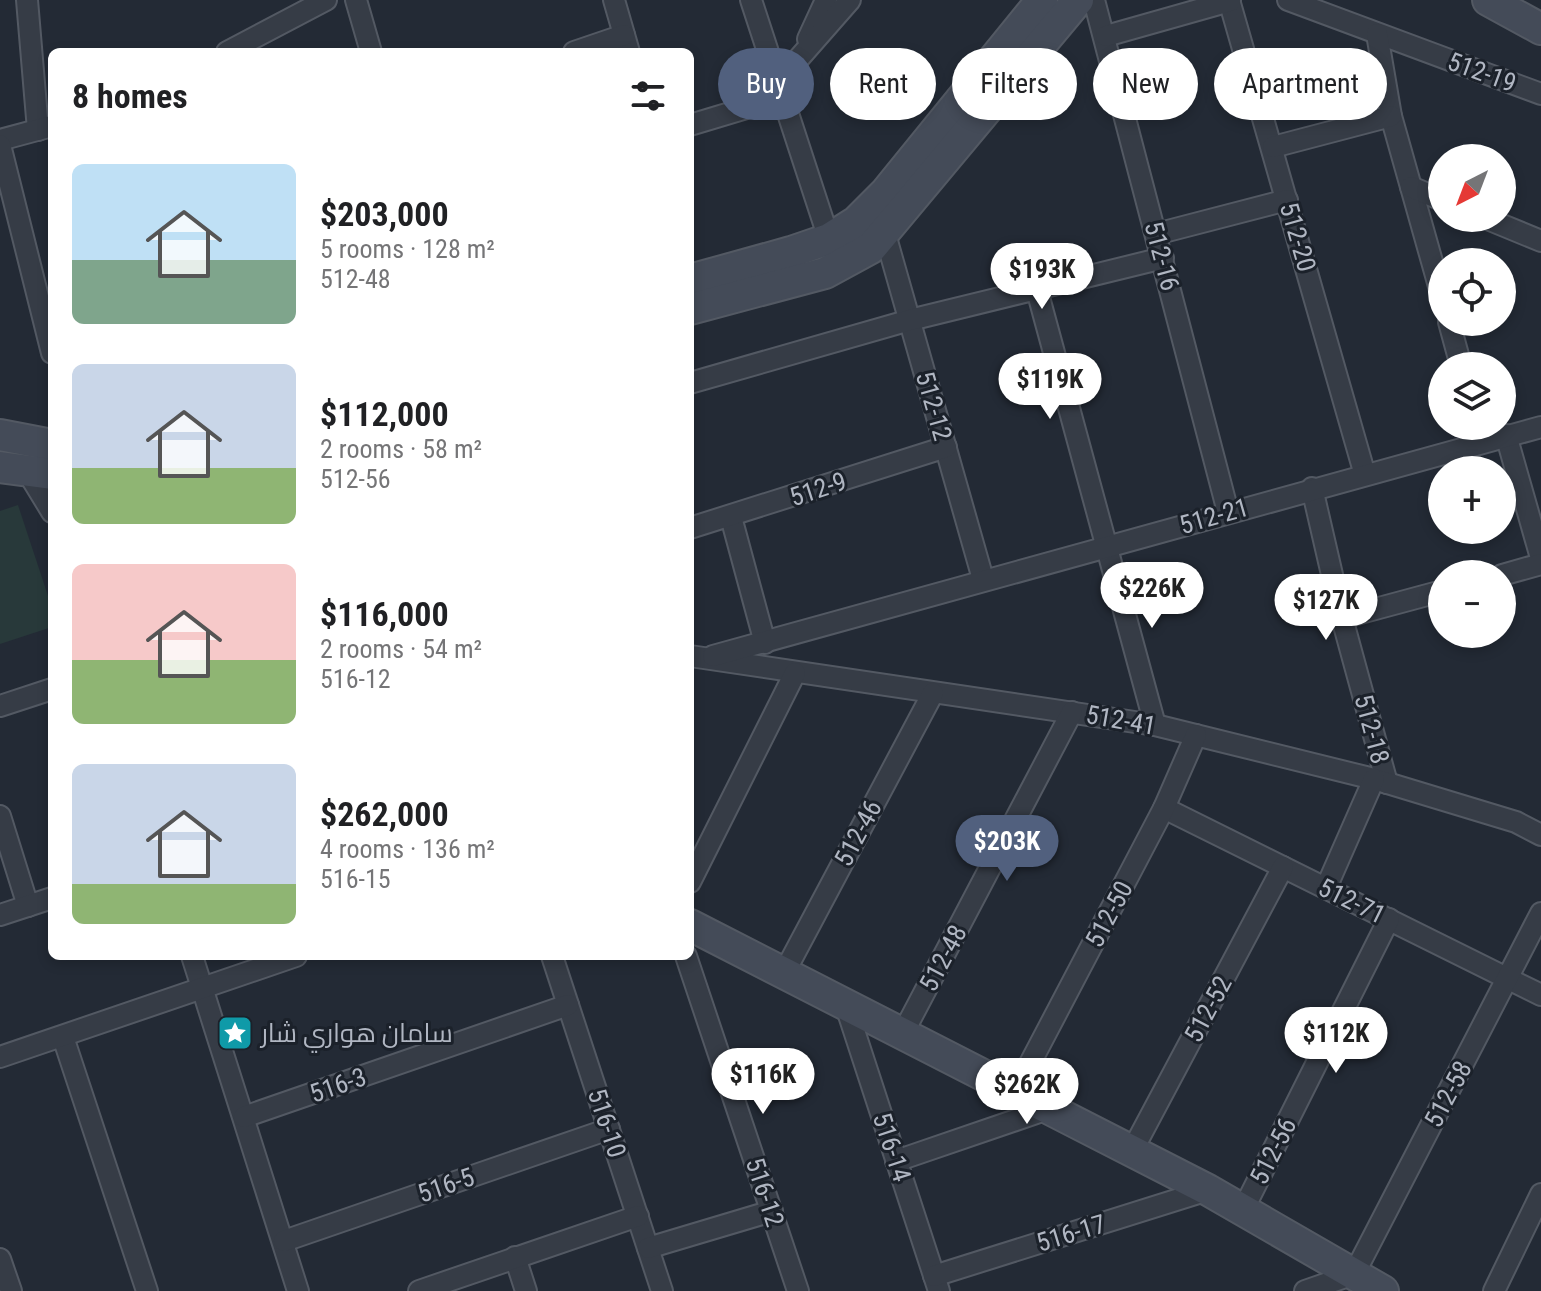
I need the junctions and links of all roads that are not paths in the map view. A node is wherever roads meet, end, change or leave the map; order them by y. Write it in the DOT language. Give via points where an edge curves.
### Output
graph roads {
  1 [pos="27,0"];
  2 [pos="326,0"];
  3 [pos="356,0"];
  4 [pos="614,0"];
  5 [pos="751,0"];
  6 [pos="826,0"];
  7 [pos="850,0"];
  8 [pos="1042,0"];
  9 [pos="1078,0"];
  10 [pos="1094,0"];
  11 [pos="1288,0"];
  12 [pos="1488,0"];
  13 [pos="1229,1"];
  14 [pos="1541,29"];
  15 [pos="1377,34"];
  16 [pos="1106,36"];
  17 [pos="627,44"];
  18 [pos="235,48"];
  19 [pos="370,48"];
  20 [pos="600,48"];
  21 [pos="767,48"];
  22 [pos="803,48"];
  23 [pos="806,48"];
  24 [pos="1541,94"];
  25 [pos="718,114"];
  26 [pos="1391,116"];
  27 [pos="791,120"];
  28 [pos="694,123"];
  29 [pos="45,128"];
  30 [pos="0,142"];
  31 [pos="1273,147"];
  32 [pos="1411,187"];
  33 [pos="1428,194"];
  34 [pos="1287,200"];
  35 [pos="1516,231"];
  36 [pos="885,234"];
  37 [pos="1156,234"];
  38 [pos="829,239"];
  39 [pos="1541,241"];
  40 [pos="1428,248"];
  41 [pos="1163,258"];
  42 [pos="694,279"];
  43 [pos="1037,290"];
  44 [pos="694,308"];
  45 [pos="910,320"];
  46 [pos="48,337"];
  47 [pos="694,382"];
  48 [pos="1541,427"];
  49 [pos="1516,433"];
  50 [pos="0,435"];
  51 [pos="1463,440"];
  52 [pos="1507,440"];
  53 [pos="48,444"];
  54 [pos="946,447"];
  55 [pos="26,471"];
  56 [pos="1365,475"];
  57 [pos="1312,488"];
  58 [pos="48,506"];
  59 [pos="1228,512"];
  60 [pos="731,517"];
  61 [pos="694,527"];
  62 [pos="1105,543"];
  63 [pos="1541,558"];
  64 [pos="1541,564"];
  65 [pos="1516,571"];
  66 [pos="983,579"];
  67 [pos="1428,595"];
  68 [pos="1342,618"];
  69 [pos="765,643"];
  70 [pos="696,657"];
  71 [pos="795,673"];
  72 [pos="48,690"];
  73 [pos="933,693"];
  74 [pos="0,706"];
  75 [pos="1072,712"];
  76 [pos="1155,725"];
  77 [pos="1196,735"];
  78 [pos="1380,781"];
  79 [pos="1164,808"];
  80 [pos="0,816"];
  81 [pos="1541,821"];
  82 [pos="1516,822"];
  83 [pos="1541,835"];
  84 [pos="1283,867"];
  85 [pos="694,874"];
  86 [pos="1326,888"];
  87 [pos="48,899"];
  88 [pos="28,906"];
  89 [pos="1541,913"];
  90 [pos="0,915"];
  91 [pos="1389,919"];
  92 [pos="694,927"];
  93 [pos="193,960"];
  94 [pos="284,960"];
  95 [pos="553,960"];
  96 [pos="687,960"];
  97 [pos="784,973"];
  98 [pos="1509,979"];
  99 [pos="202,988"];
  100 [pos="1541,995"];
  101 [pos="845,1003"];
  102 [pos="568,1005"];
  103 [pos="903,1033"];
  104 [pos="63,1037"];
  105 [pos="0,1057"];
  106 [pos="1016,1090"];
  107 [pos="1051,1108"];
  108 [pos="244,1117"];
  109 [pos="609,1129"];
  110 [pos="1132,1151"];
  111 [pos="896,1161"];
  112 [pos="1208,1190"];
  113 [pos="1541,1194"];
  114 [pos="1243,1210"];
  115 [pos="772,1211"];
  116 [pos="638,1216"];
  117 [pos="284,1241"];
  118 [pos="648,1248"];
  119 [pos="515,1257"];
  120 [pos="0,1259"];
  121 [pos="1354,1274"];
  122 [pos="937,1283"];
  123 [pos="10,1291"];
  124 [pos="147,1291"];
  125 [pos="298,1291"];
  126 [pos="419,1291"];
  127 [pos="526,1291"];
  128 [pos="662,1291"];
  129 [pos="798,1291"];
  130 [pos="1305,1291"];
  131 [pos="1383,1291"];
  132 [pos="1494,1291"];
  1 -- 29 [label="street"];
  2 -- 18 [label="street"];
  3 -- 19 [label="street"];
  4 -- 17 [label="street"];
  5 -- 21 [label="street"];
  6 -- 22 [label="street"];
  7 -- 23 [label="street"];
  8 -- 38 [label="main road" via="886,192 856,222"];
  9 -- 36 [label="main road"];
  10 -- 16 [label="street, 512-16"];
  11 -- 15 [label="street, 512-19"];
  12 -- 14 [label="main road"];
  13 -- 16 [label="street"];
  13 -- 31 [label="street, 512-20"];
  15 -- 24 [label="street, 512-19"];
  15 -- 26 [label="street"];
  16 -- 37 [label="street, 512-16"];
  17 -- 20 [label="street"];
  25 -- 28 [label="street"];
  26 -- 31 [label="street"];
  26 -- 32 [label="street"];
  27 -- 38 [label="street"];
  29 -- 30 [label="street"];
  30 -- 46 [label="street"];
  31 -- 34 [label="street, 512-20"];
  32 -- 33 [label="street"];
  32 -- 40 [label="street"];
  34 -- 37 [label="street"];
  34 -- 56 [label="street, 512-20"];
  35 -- 39 [label="street"];
  36 -- 44 [label="main road" via="839,269"];
  36 -- 45 [label="street, 512-12"];
  37 -- 41 [label="street, 512-16"];
  38 -- 42 [label="main road"];
  41 -- 43 [label="street"];
  41 -- 59 [label="street, 512-16"];
  43 -- 45 [label="street"];
  43 -- 62 [label="street"];
  45 -- 47 [label="street"];
  45 -- 54 [label="street, 512-12"];
  48 -- 49 [label="street, 512-21"];
  50 -- 53 [label="main road"];
  51 -- 56 [label="street, 512-21"];
  52 -- 63 [label="street"];
  54 -- 60 [label="street, 512-9"];
  54 -- 66 [label="street, 512-12"];
  55 -- 58 [label="street"];
  56 -- 57 [label="street, 512-21"];
  57 -- 59 [label="street, 512-21"];
  57 -- 68 [label="street, 512-18"];
  59 -- 62 [label="street, 512-21"];
  60 -- 61 [label="street, 512-9"];
  60 -- 69 [label="street"];
  62 -- 66 [label="street, 512-21"];
  62 -- 76 [label="street"];
  64 -- 65 [label="street"];
  66 -- 69 [label="street, 512-21"];
  67 -- 68 [label="street"];
  68 -- 78 [label="street, 512-18"];
  69 -- 70 [label="street, 512-21"];
  70 -- 71 [label="street, 512-41"];
  71 -- 73 [label="street, 512-41"];
  71 -- 85 [label="street"];
  72 -- 74 [label="street"];
  73 -- 75 [label="street, 512-41"];
  73 -- 97 [label="street, 512-46"];
  75 -- 76 [label="street, 512-41"];
  75 -- 103 [label="street, 512-48"];
  76 -- 77 [label="street, 512-41"];
  77 -- 78 [label="street, 512-41"];
  77 -- 79 [label="street, 512-50"];
  78 -- 82 [label="street, 512-41"];
  78 -- 86 [label="street"];
  79 -- 84 [label="street, 512-71"];
  79 -- 106 [label="street, 512-50"];
  80 -- 88 [label="street"];
  81 -- 82 [label="street"];
  82 -- 83 [label="street, 512-41"];
  84 -- 86 [label="street, 512-71"];
  84 -- 110 [label="street, 512-52"];
  86 -- 91 [label="street, 512-71"];
  87 -- 88 [label="street"];
  88 -- 90 [label="street"];
  89 -- 98 [label="street, 512-58"];
  91 -- 98 [label="street, 512-71"];
  91 -- 114 [label="street, 512-56"];
  92 -- 97 [label="main road"];
  93 -- 99 [label="street"];
  94 -- 99 [label="street"];
  95 -- 102 [label="street, 516-10"];
  96 -- 115 [label="street, 516-12"];
  97 -- 101 [label="main road"];
  98 -- 100 [label="street, 512-71"];
  98 -- 121 [label="street, 512-58"];
  99 -- 104 [label="street"];
  99 -- 108 [label="street"];
  101 -- 103 [label="main road"];
  101 -- 111 [label="street, 516-14"];
  102 -- 108 [label="street, 516-3"];
  102 -- 109 [label="street, 516-10"];
  103 -- 106 [label="main road"];
  104 -- 105 [label="street"];
  104 -- 124 [label="street"];
  106 -- 107 [label="main road"];
  107 -- 110 [label="main road"];
  107 -- 111 [label="street"];
  108 -- 117 [label="street"];
  109 -- 116 [label="street, 516-10"];
  109 -- 117 [label="street, 516-5"];
  110 -- 112 [label="main road"];
  111 -- 122 [label="street, 516-14"];
  112 -- 114 [label="main road"];
  112 -- 122 [label="street, 516-17"];
  113 -- 132 [label="street"];
  114 -- 121 [label="main road"];
  115 -- 118 [label="street"];
  115 -- 129 [label="street, 516-12"];
  116 -- 118 [label="street, 516-10"];
  116 -- 119 [label="street"];
  117 -- 125 [label="street"];
  118 -- 128 [label="street, 516-10"];
  119 -- 126 [label="street"];
  119 -- 127 [label="street"];
  120 -- 123 [label="street"];
  121 -- 130 [label="street"];
  121 -- 131 [label="main road"];
}
